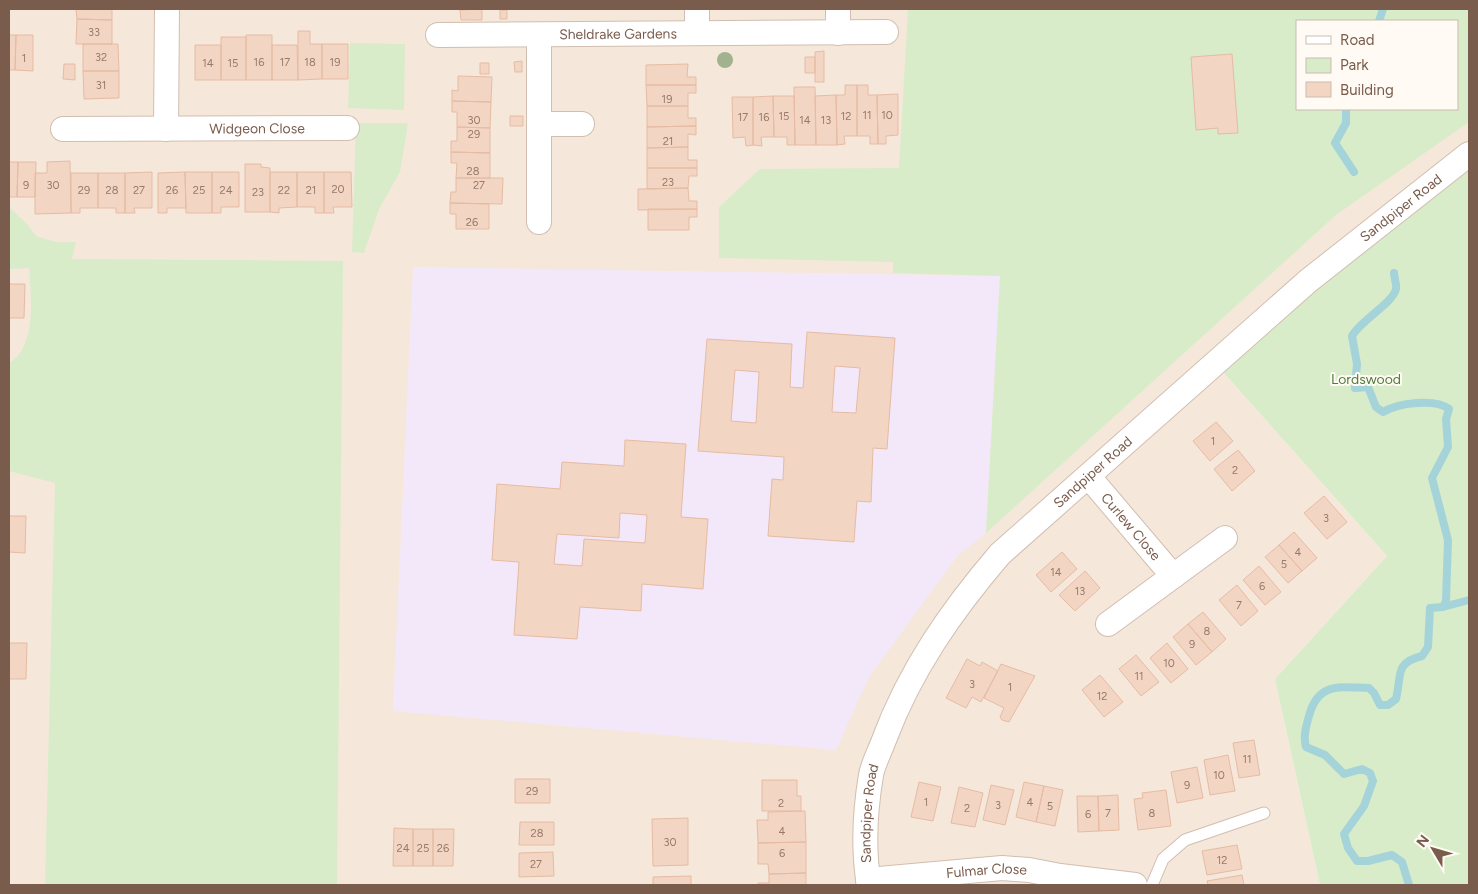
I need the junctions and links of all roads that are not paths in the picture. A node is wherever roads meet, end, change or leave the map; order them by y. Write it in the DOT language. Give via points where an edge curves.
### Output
graph roads {
  1 [pos="167,9"];
  2 [pos="697,9"];
  3 [pos="838,9"];
  4 [pos="697,32"];
  5 [pos="886,32"];
  6 [pos="838,33"];
  7 [pos="438,35"];
  8 [pos="539,35"];
  9 [pos="539,124"];
  10 [pos="582,124"];
  11 [pos="347,128"];
  12 [pos="62,129"];
  13 [pos="166,129"];
  14 [pos="1469,154"];
  15 [pos="539,222"];
  16 [pos="1088,477"];
  17 [pos="1225,538"];
  18 [pos="1173,576"];
  19 [pos="1108,624"];
  20 [pos="1264,813"];
  21 [pos="868,882"];
  22 [pos="1135,885"];
  23 [pos="1152,885"];
  1 -- 13 [label="street"];
  2 -- 4 [label="street, Sheldrake Gardens"];
  3 -- 6 [label="street"];
  4 -- 6 [label="street, Sheldrake Gardens"];
  4 -- 8 [label="street, Sheldrake Gardens"];
  5 -- 6 [label="street, Sheldrake Gardens"];
  7 -- 8 [label="street, Sheldrake Gardens"];
  8 -- 9 [label="street, Sheldrake Gardens"];
  9 -- 10 [label="street"];
  9 -- 15 [label="street, Sheldrake Gardens"];
  11 -- 13 [label="street, Widgeon Close"];
  12 -- 13 [label="street, Widgeon Close"];
  14 -- 16 [label="street, Sandpiper Road" via="1308,281"];
  16 -- 18 [label="street, Curlew Close"];
  16 -- 21 [label="street, Sandpiper Road" via="1000,554 968,590 911,680 871,774 865,842"];
  17 -- 18 [label="street"];
  18 -- 19 [label="street"];
  20 -- 23 [label="lane" via="1185,840 1163,859"];
  21 -- 22 [label="street, Fulmar Close" via="1002,868"];
}
